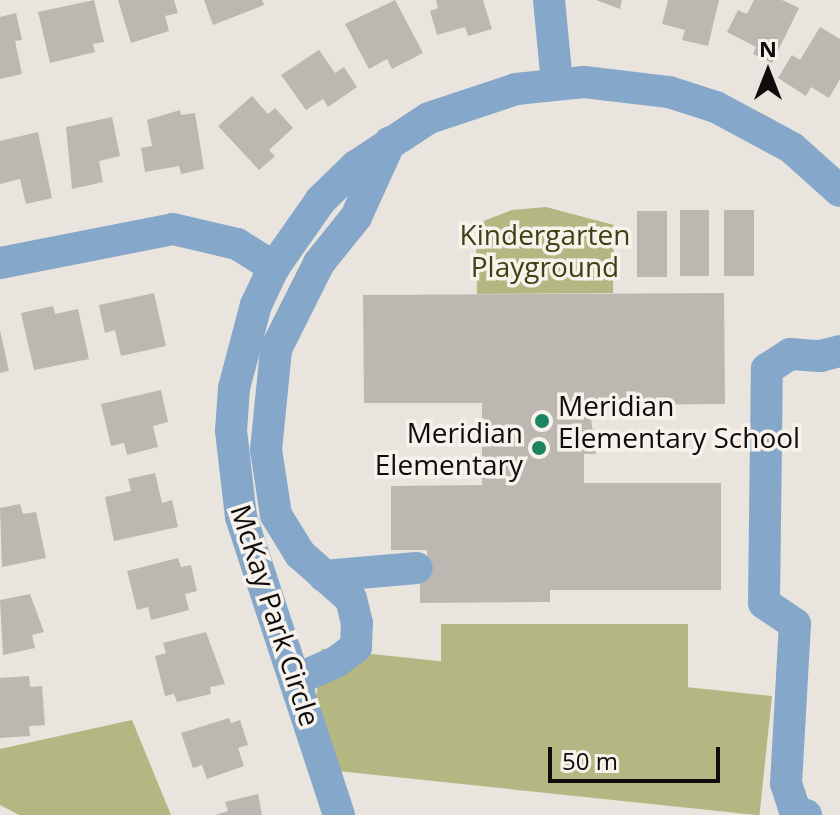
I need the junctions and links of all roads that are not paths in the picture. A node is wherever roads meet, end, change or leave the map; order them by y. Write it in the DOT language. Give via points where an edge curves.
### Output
graph roads {
  1 [pos="549,0"];
  2 [pos="557,83"];
  3 [pos="391,140"];
  4 [pos="840,191"];
  5 [pos="0,263"];
  6 [pos="274,267"];
  7 [pos="840,351"];
  8 [pos="300,554"];
  9 [pos="417,568"];
  10 [pos="257,570"];
  11 [pos="324,576"];
  12 [pos="295,680"];
  13 [pos="339,815"];
  14 [pos="806,815"];
  1 -- 2 [label="street"];
  2 -- 3 [label="street, McKay Park Circle" via="474,99"];
  2 -- 4 [label="street, McKay Park Circle" via="627,84 716,107 792,148"];
  3 -- 6 [label="street, McKay Park Circle" via="321,200"];
  3 -- 8 [label="street" via="356,217 319,263 276,349 266,450 276,515"];
  5 -- 6 [label="street" via="173,229 237,244"];
  6 -- 10 [label="street, McKay Park Circle" via="243,346 231,431 241,517"];
  7 -- 14 [label="street" via="790,354 767,369 764,603 795,624 786,784 795,811"];
  8 -- 10 [label="street"];
  8 -- 11 [label="street"];
  9 -- 11 [label="street"];
  10 -- 12 [label="street, McKay Park Circle"];
  11 -- 12 [label="street" via="351,599 356,647"];
  12 -- 13 [label="street, McKay Park Circle"];
}
